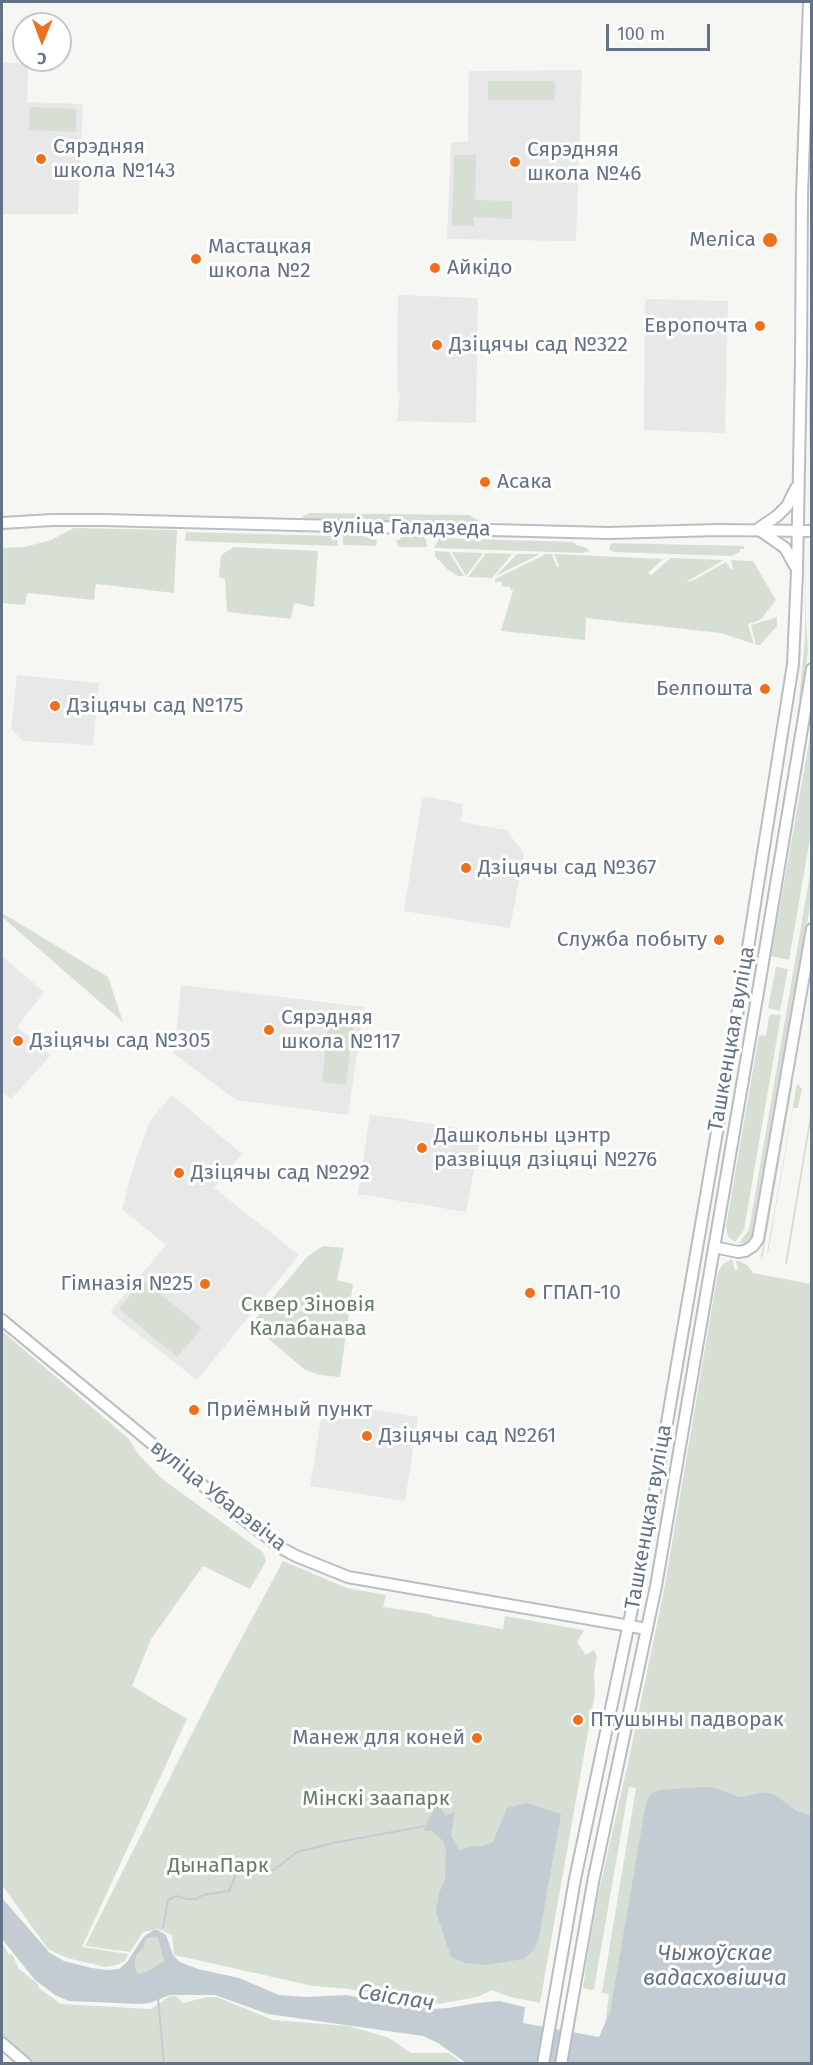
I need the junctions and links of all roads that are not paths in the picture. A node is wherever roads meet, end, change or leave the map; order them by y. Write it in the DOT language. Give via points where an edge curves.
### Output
graph roads {
  1 [pos="809,2"];
  2 [pos="799,481"];
  3 [pos="2,523"];
  4 [pos="758,529"];
  5 [pos="797,531"];
  6 [pos="812,531"];
  7 [pos="797,572"];
  8 [pos="812,669"];
  9 [pos="787,711"];
  10 [pos="808,714"];
  11 [pos="812,929"];
  12 [pos="697,1244"];
  13 [pos="714,1247"];
  14 [pos="2,1320"];
  15 [pos="629,1625"];
  16 [pos="647,1629"];
  17 [pos="2,2043"];
  18 [pos="26,2064"];
  19 [pos="543,2064"];
  20 [pos="561,2064"];
  1 -- 2 [label="main road, Ташкенцкая вуліца"];
  2 -- 4 [label="main road" via="787,506"];
  2 -- 5 [label="main road, Ташкенцкая вуліца"];
  3 -- 4 [label="main road, вуліца Галадзеда" via="114,521 608,534"];
  4 -- 5 [label="main road, вуліца Галадзеда"];
  4 -- 7 [label="main road" via="785,548"];
  5 -- 6 [label="main road, вуліца Галадзеда"];
  5 -- 7 [label="main road, Ташкенцкая вуліца"];
  7 -- 9 [label="main road, Ташкенцкая вуліца"];
  8 -- 10 [label="main road, Ташкенцкая вуліца"];
  9 -- 10 [label="main road"];
  9 -- 12 [label="main road, Ташкенцкая вуліца"];
  10 -- 13 [label="main road, Ташкенцкая вуліца"];
  11 -- 13 [label="main road" via="758,1239 745,1251"];
  12 -- 13 [label="main road"];
  12 -- 15 [label="main road, Ташкенцкая вуліца"];
  13 -- 16 [label="main road, Ташкенцкая вуліца"];
  14 -- 15 [label="main road, вуліца Убарэвіча" via="248,1522 296,1556 348,1577"];
  15 -- 16 [label="main road, вуліца Убарэвіча"];
  15 -- 19 [label="main road, Ташкенцкая вуліца" via="575,1879"];
  16 -- 20 [label="main road, Ташкенцкая вуліца" via="594,1877"];
  17 -- 18 [label="main road"];
}
